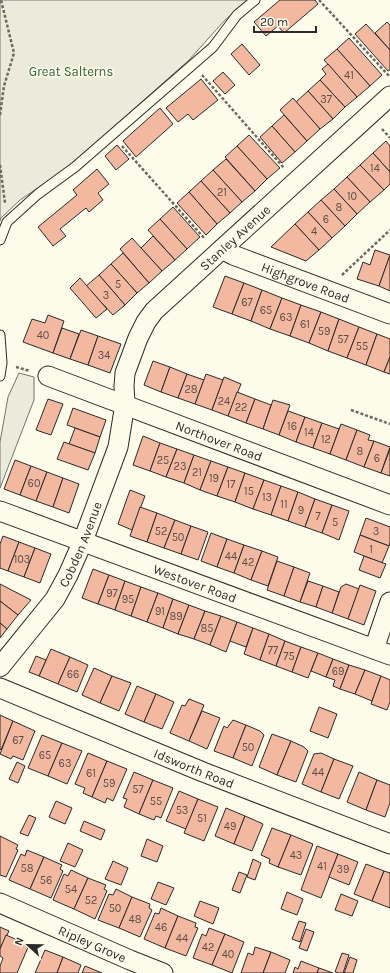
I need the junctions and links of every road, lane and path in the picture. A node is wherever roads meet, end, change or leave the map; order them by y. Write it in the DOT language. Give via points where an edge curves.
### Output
graph roads {
  1 [pos="1,0"];
  2 [pos="255,0"];
  3 [pos="319,0"];
  4 [pos="193,64"];
  5 [pos="390,77"];
  6 [pos="390,96"];
  7 [pos="0,115"];
  8 [pos="112,135"];
  9 [pos="0,165"];
  10 [pos="296,182"];
  11 [pos="7,222"];
  12 [pos="390,230"];
  13 [pos="0,240"];
  14 [pos="220,251"];
  15 [pos="326,290"];
  16 [pos="390,314"];
  17 [pos="0,335"];
  18 [pos="2,363"];
  19 [pos="0,376"];
  20 [pos="48,376"];
  21 [pos="125,404"];
  22 [pos="351,410"];
  23 [pos="390,424"];
  24 [pos="390,505"];
  25 [pos="0,511"];
  26 [pos="83,541"];
  27 [pos="390,602"];
  28 [pos="382,652"];
  29 [pos="0,667"];
  30 [pos="0,688"];
  31 [pos="390,844"];
  32 [pos="0,903"];
  33 [pos="163,973"];
  1 -- 7 [label="path" via="14,53 4,86"];
  2 -- 4 [label="lane" via="236,14 213,47"];
  3 -- 5 [label="path"];
  4 -- 8 [label="lane"];
  4 -- 10 [label="path"];
  6 -- 10 [label="street, Stanley Avenue"];
  8 -- 11 [label="lane"];
  8 -- 14 [label="path"];
  9 -- 11 [label="path"];
  10 -- 14 [label="street, Stanley Avenue"];
  11 -- 13 [label="lane"];
  12 -- 15 [label="path"];
  14 -- 15 [label="street, Highgrove Road"];
  14 -- 21 [label="street, Stanley Avenue" via="146,322 125,373"];
  15 -- 16 [label="street, Highgrove Road"];
  17 -- 18 [label="lane"];
  18 -- 19 [label="lane"];
  18 -- 20 [label="path"];
  20 -- 21 [label="street, Northover Road"];
  21 -- 24 [label="street, Northover Road"];
  21 -- 26 [label="street, Cobden Avenue" via="118,447"];
  22 -- 23 [label="path"];
  25 -- 26 [label="street, Westover Road"];
  26 -- 28 [label="street, Westover Road"];
  26 -- 29 [label="street, Cobden Avenue" via="55,599"];
  27 -- 28 [label="street"];
  30 -- 31 [label="street, Idsworth Road" via="204,772"];
  32 -- 33 [label="street, Ripley Grove"];
}
